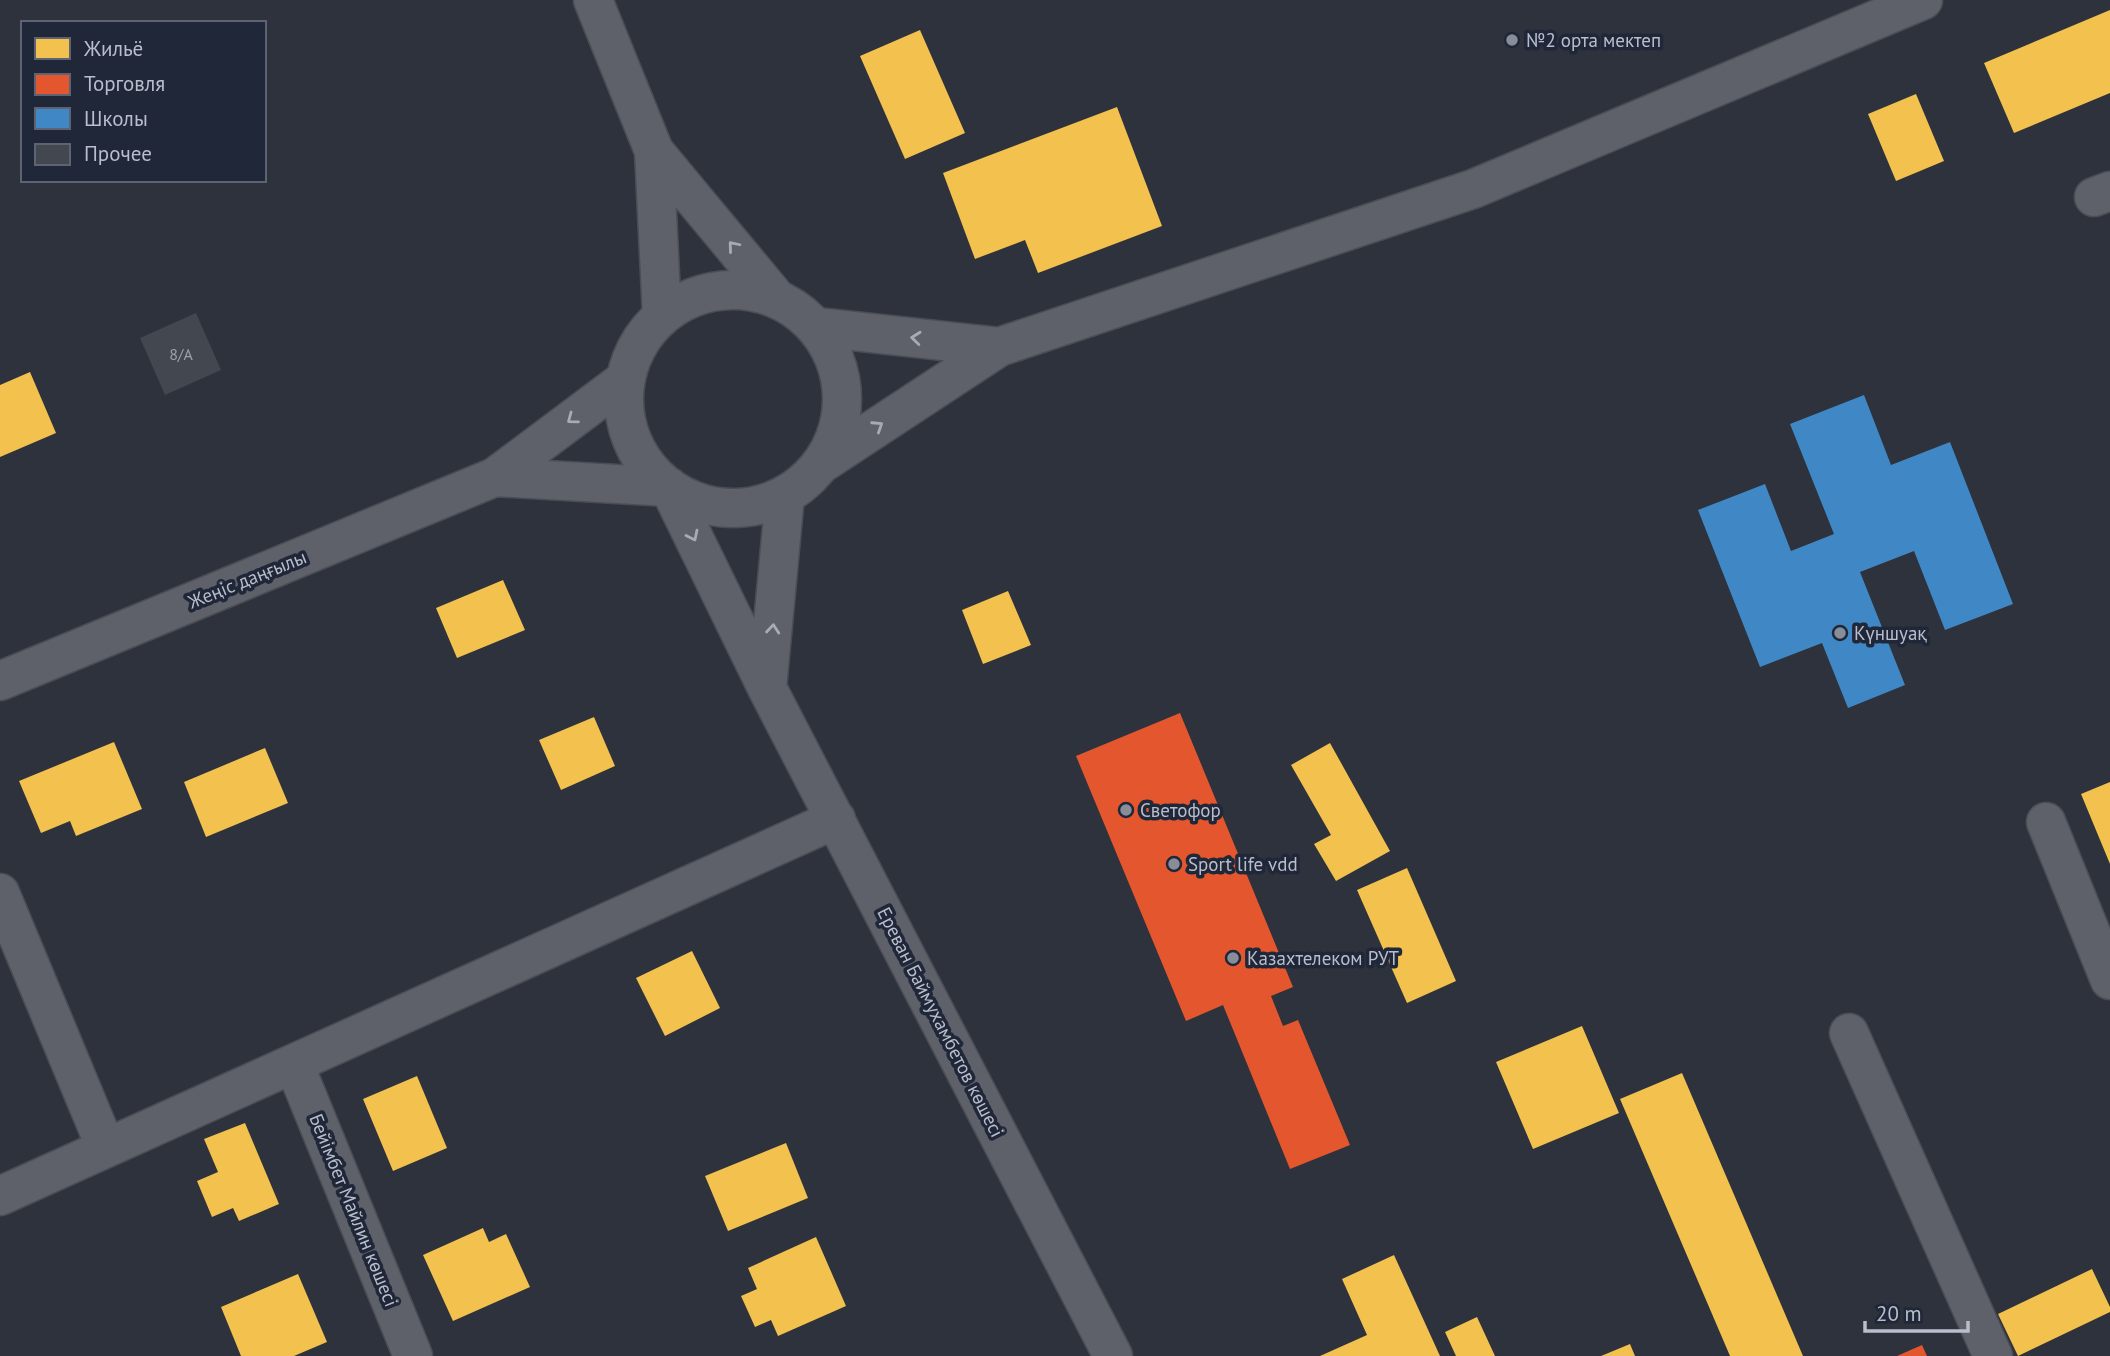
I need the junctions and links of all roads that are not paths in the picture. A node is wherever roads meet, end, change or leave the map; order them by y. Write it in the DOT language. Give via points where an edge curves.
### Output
graph roads {
  1 [pos="593,0"];
  2 [pos="1923,0"];
  3 [pos="654,151"];
  4 [pos="777,299"];
  5 [pos="662,316"];
  6 [pos="816,327"];
  7 [pos="999,347"];
  8 [pos="626,379"];
  9 [pos="821,464"];
  10 [pos="495,477"];
  11 [pos="669,487"];
  12 [pos="785,495"];
  13 [pos="0,681"];
  14 [pos="767,688"];
  15 [pos="836,819"];
  16 [pos="2046,822"];
  17 [pos="0,892"];
  18 [pos="2110,980"];
  19 [pos="1849,1033"];
  20 [pos="294,1064"];
  21 [pos="106,1148"];
  22 [pos="0,1196"];
  23 [pos="413,1356"];
  24 [pos="1113,1356"];
  25 [pos="1993,1356"];
  1 -- 3 [label="street"];
  2 -- 7 [label="street" via="1473,189"];
  4 -- 3 [label="street, one-way"];
  3 -- 5 [label="street"];
  4 -- 5 [label="street" via="753,292 705,293"];
  4 -- 6 [label="street"];
  5 -- 8 [label="street" via="645,334"];
  7 -- 6 [label="street, one-way"];
  6 -- 9 [label="street" via="839,370 842,394 841,419"];
  9 -- 7 [label="street, one-way"];
  8 -- 10 [label="street, one-way"];
  8 -- 11 [label="street" via="624,403 637,450"];
  9 -- 12 [label="street"];
  10 -- 11 [label="street"];
  10 -- 13 [label="street, Жеңіс даңғылы"];
  11 -- 12 [label="street" via="690,499 738,508"];
  11 -- 14 [label="street, Ереван Баймухамбетов көшесі, one-way"];
  14 -- 12 [label="street, one-way"];
  14 -- 15 [label="street, Ереван Баймухамбетов көшесі"];
  15 -- 20 [label="street"];
  15 -- 24 [label="street, Ереван Баймухамбетов көшесі"];
  16 -- 18 [label="street"];
  17 -- 21 [label="street"];
  19 -- 25 [label="street"];
  20 -- 21 [label="street"];
  20 -- 23 [label="street, Бейімбет Майлин көшесі"];
  21 -- 22 [label="street"];
}
